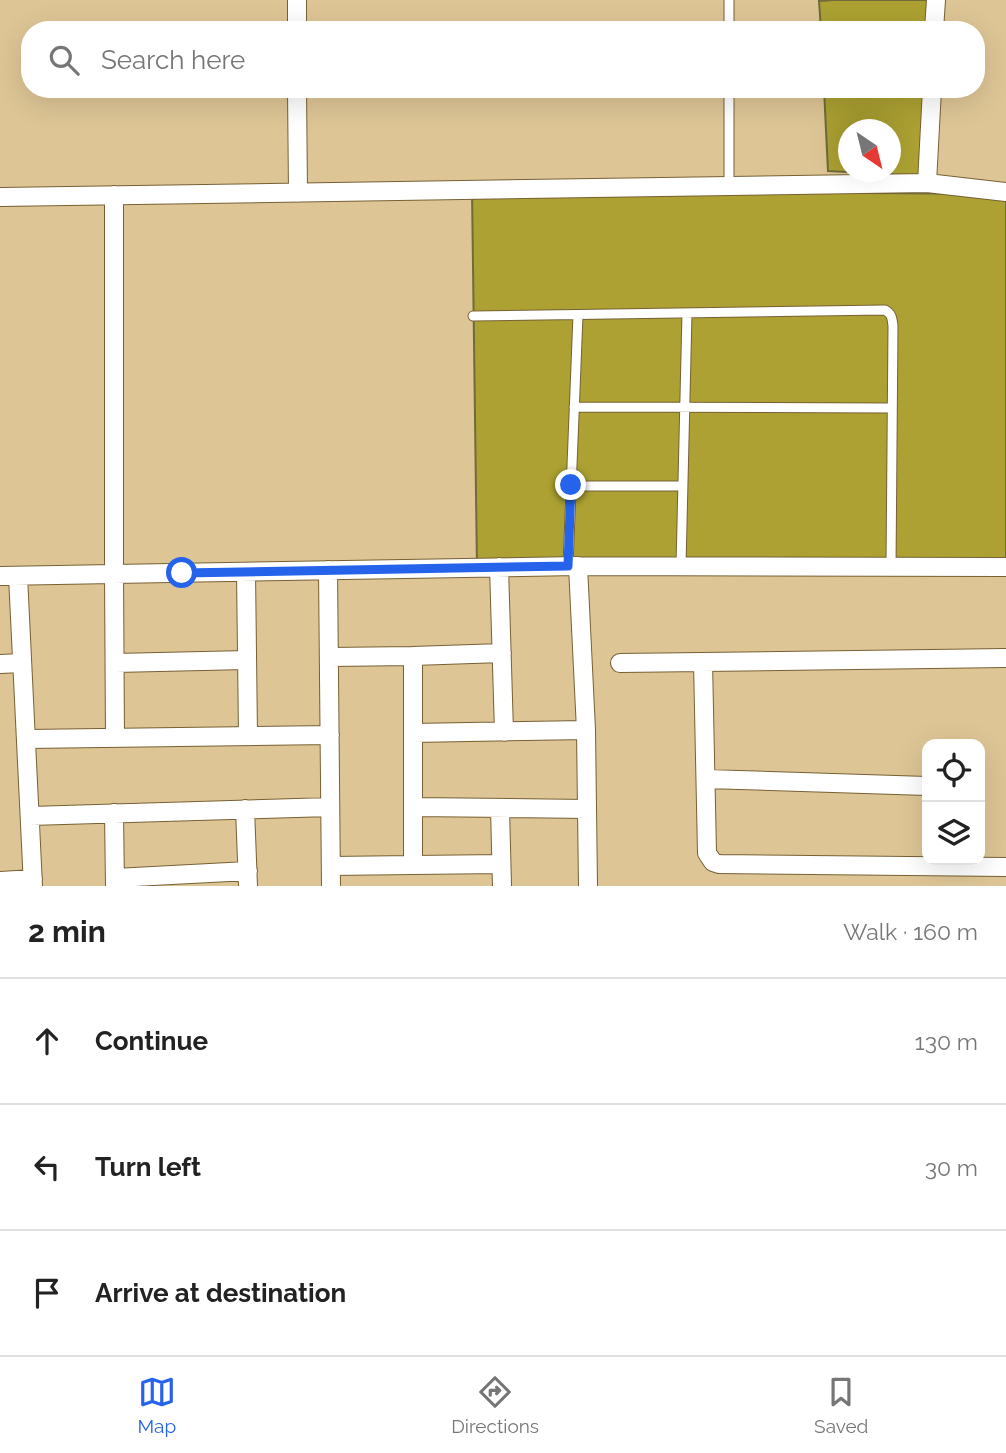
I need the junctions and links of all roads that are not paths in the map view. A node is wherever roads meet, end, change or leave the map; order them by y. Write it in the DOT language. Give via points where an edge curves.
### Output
graph roads {
  1 [pos="297,0"];
  2 [pos="729,0"];
  3 [pos="936,0"];
  4 [pos="297,21"];
  5 [pos="729,21"];
  6 [pos="935,21"];
  7 [pos="297,98"];
  8 [pos="729,98"];
  9 [pos="932,98"];
  10 [pos="927,183"];
  11 [pos="729,186"];
  12 [pos="298,192"];
  13 [pos="1006,192"];
  14 [pos="114,195"];
  15 [pos="0,197"];
  16 [pos="687,313"];
  17 [pos="578,315"];
  18 [pos="473,316"];
  19 [pos="575,407"];
  20 [pos="684,407"];
  21 [pos="892,408"];
  22 [pos="571,485"];
  23 [pos="682,486"];
  24 [pos="573,566"];
  25 [pos="681,566"];
  26 [pos="499,567"];
  27 [pos="891,567"];
  28 [pos="1006,568"];
  29 [pos="328,570"];
  30 [pos="246,572"];
  31 [pos="114,574"];
  32 [pos="9,576"];
  33 [pos="502,653"];
  34 [pos="413,656"];
  35 [pos="329,657"];
  36 [pos="1006,658"];
  37 [pos="247,660"];
  38 [pos="703,662"];
  39 [pos="22,663"];
  40 [pos="114,663"];
  41 [pos="620,663"];
  42 [pos="0,664"];
  43 [pos="586,730"];
  44 [pos="504,732"];
  45 [pos="413,733"];
  46 [pos="330,735"];
  47 [pos="248,736"];
  48 [pos="115,738"];
  49 [pos="26,739"];
  50 [pos="706,779"];
  51 [pos="922,786"];
  52 [pos="330,807"];
  53 [pos="413,807"];
  54 [pos="500,808"];
  55 [pos="246,809"];
  56 [pos="587,809"];
  57 [pos="114,813"];
  58 [pos="30,816"];
  59 [pos="501,864"];
  60 [pos="414,865"];
  61 [pos="331,866"];
  62 [pos="1006,867"];
  63 [pos="248,879"];
  64 [pos="0,881"];
  65 [pos="115,882"];
  66 [pos="33,883"];
  67 [pos="331,886"];
  68 [pos="502,886"];
  69 [pos="588,886"];
  1 -- 4 [label="street"];
  2 -- 5 [label="lane"];
  3 -- 6 [label="street"];
  7 -- 12 [label="street"];
  8 -- 11 [label="lane"];
  9 -- 10 [label="street"];
  10 -- 11 [label="street"];
  10 -- 13 [label="street"];
  11 -- 12 [label="street"];
  12 -- 14 [label="street"];
  14 -- 15 [label="street"];
  14 -- 31 [label="street"];
  16 -- 17 [label="lane"];
  16 -- 20 [label="lane"];
  16 -- 21 [label="lane" via="890,312"];
  17 -- 18 [label="lane"];
  17 -- 19 [label="lane"];
  19 -- 20 [label="lane"];
  19 -- 22 [label="lane"];
  20 -- 21 [label="lane"];
  20 -- 23 [label="lane"];
  21 -- 27 [label="lane"];
  22 -- 23 [label="lane"];
  22 -- 24 [label="lane"];
  23 -- 25 [label="lane"];
  24 -- 25 [label="street"];
  24 -- 26 [label="street"];
  24 -- 43 [label="street"];
  25 -- 27 [label="street"];
  26 -- 29 [label="street"];
  26 -- 33 [label="street"];
  27 -- 28 [label="street"];
  29 -- 30 [label="street"];
  29 -- 35 [label="street"];
  30 -- 31 [label="street"];
  30 -- 37 [label="street"];
  31 -- 32 [label="street"];
  31 -- 40 [label="street"];
  32 -- 39 [label="street"];
  33 -- 34 [label="street"];
  33 -- 44 [label="street"];
  34 -- 35 [label="street"];
  34 -- 45 [label="street"];
  35 -- 46 [label="street"];
  36 -- 38 [label="street"];
  37 -- 40 [label="street"];
  37 -- 47 [label="street"];
  38 -- 41 [label="street"];
  38 -- 50 [label="street"];
  39 -- 42 [label="street"];
  39 -- 49 [label="street"];
  40 -- 48 [label="street"];
  43 -- 44 [label="street"];
  43 -- 56 [label="street"];
  44 -- 45 [label="street"];
  45 -- 53 [label="street"];
  46 -- 47 [label="street"];
  46 -- 52 [label="street"];
  47 -- 48 [label="street"];
  48 -- 49 [label="street"];
  49 -- 58 [label="street"];
  50 -- 51 [label="street"];
  50 -- 62 [label="street" via="707,853 719,864"];
  52 -- 55 [label="street"];
  52 -- 61 [label="street"];
  53 -- 54 [label="street"];
  53 -- 60 [label="street"];
  54 -- 56 [label="street"];
  54 -- 59 [label="street"];
  55 -- 57 [label="street"];
  55 -- 63 [label="street"];
  56 -- 69 [label="street"];
  57 -- 58 [label="street"];
  57 -- 65 [label="street"];
  58 -- 66 [label="street"];
  59 -- 60 [label="street"];
  59 -- 68 [label="street"];
  60 -- 61 [label="street"];
  61 -- 67 [label="street"];
  63 -- 65 [label="street"];
  64 -- 66 [label="street"];
}
